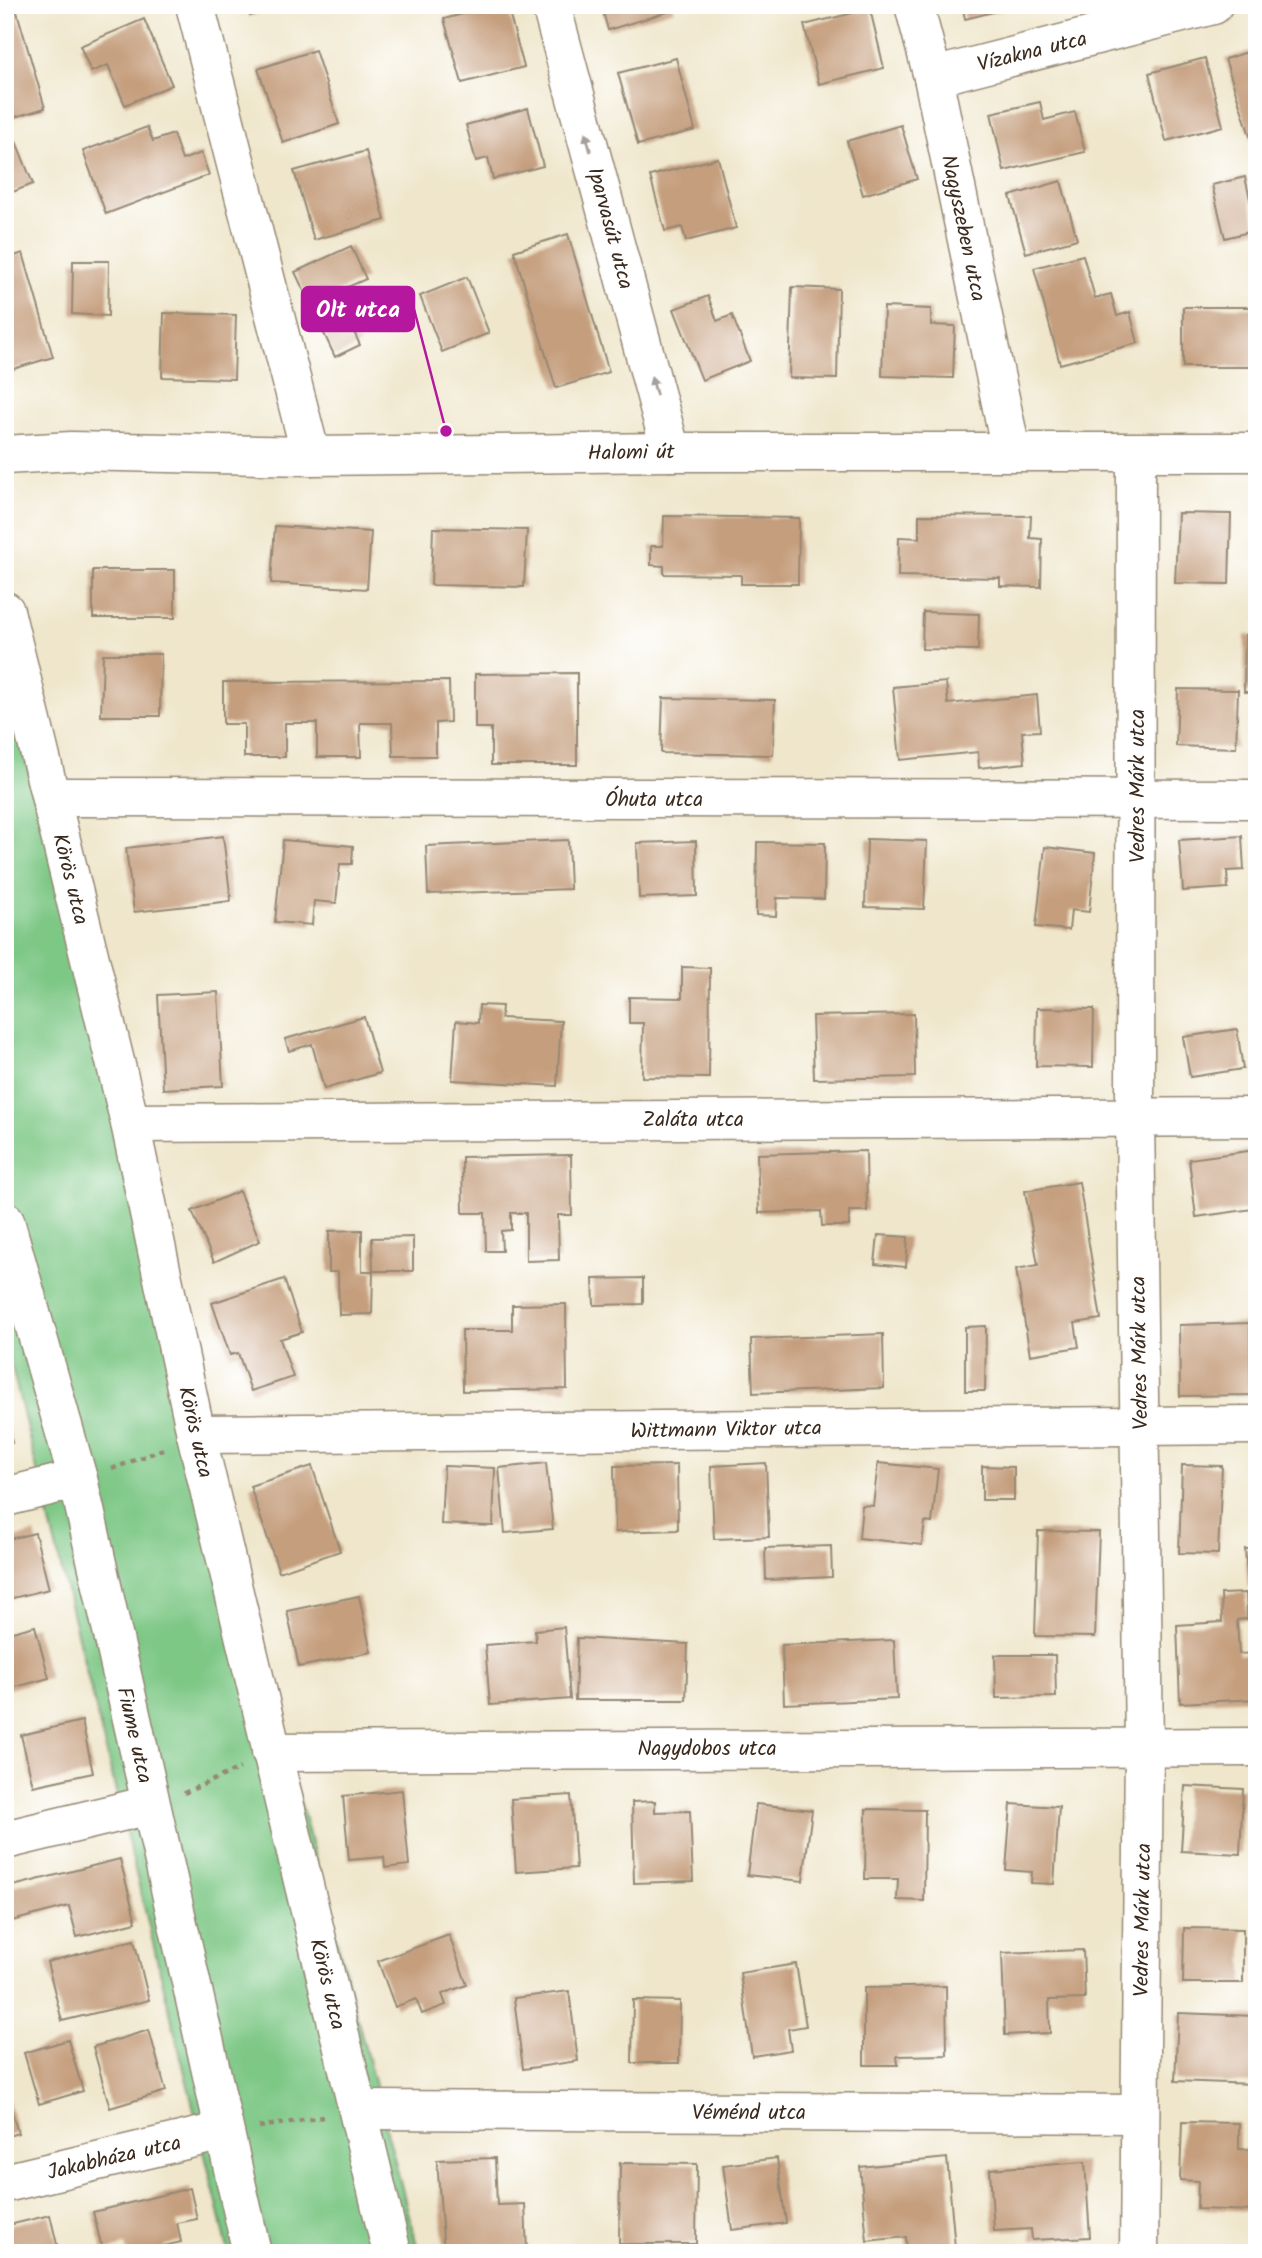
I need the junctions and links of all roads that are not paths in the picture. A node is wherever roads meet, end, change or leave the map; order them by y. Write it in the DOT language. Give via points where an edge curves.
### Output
graph roads {
  1 [pos="195,5"];
  2 [pos="551,5"];
  3 [pos="914,5"];
  4 [pos="1213,5"];
  5 [pos="933,77"];
  6 [pos="1011,451"];
  7 [pos="671,452"];
  8 [pos="1257,452"];
  9 [pos="1136,453"];
  10 [pos="5,455"];
  11 [pos="311,456"];
  12 [pos="5,611"];
  13 [pos="52,797"];
  14 [pos="1257,799"];
  15 [pos="1137,800"];
  16 [pos="1135,1116"];
  17 [pos="1257,1117"];
  18 [pos="130,1123"];
  19 [pos="5,1221"];
  20 [pos="1140,1424"];
  21 [pos="1257,1425"];
  22 [pos="196,1434"];
  23 [pos="78,1479"];
  24 [pos="5,1497"];
  25 [pos="1144,1745"];
  26 [pos="1257,1746"];
  27 [pos="271,1752"];
  28 [pos="150,1805"];
  29 [pos="5,1839"];
  30 [pos="359,2110"];
  31 [pos="1140,2115"];
  32 [pos="223,2131"];
  33 [pos="5,2183"];
  34 [pos="253,2253"];
  35 [pos="392,2253"];
  36 [pos="1139,2253"];
  1 -- 11 [label="street"];
  7 -- 2 [label="street, Iparvasút utca, one-way"];
  3 -- 5 [label="street, Nagyszeben utca"];
  4 -- 5 [label="street, Vízakna utca"];
  5 -- 6 [label="street, Nagyszeben utca"];
  6 -- 7 [label="street, Halomi út"];
  6 -- 9 [label="street, Halomi út"];
  7 -- 11 [label="street, Halomi út"];
  8 -- 9 [label="street, Halomi út"];
  9 -- 15 [label="street, Vedres Márk utca"];
  10 -- 11 [label="street, Halomi út" via="71,451"];
  12 -- 13 [label="street, Körös utca"];
  13 -- 15 [label="street, Óhuta utca"];
  13 -- 18 [label="street, Körös utca"];
  14 -- 15 [label="street, Óhuta utca"];
  15 -- 16 [label="street, Vedres Márk utca"];
  16 -- 17 [label="street, Zaláta utca"];
  16 -- 18 [label="street, Zaláta utca"];
  16 -- 20 [label="street, Vedres Márk utca"];
  18 -- 22 [label="street, Körös utca"];
  19 -- 23 [label="street, Fiume utca"];
  20 -- 21 [label="street, Wittmann Viktor utca"];
  20 -- 22 [label="street, Wittmann Viktor utca"];
  20 -- 25 [label="street, Vedres Márk utca"];
  22 -- 27 [label="street, Körös utca"];
  23 -- 24 [label="street"];
  23 -- 28 [label="street, Fiume utca"];
  25 -- 26 [label="street, Nagydobos utca"];
  25 -- 27 [label="street, Nagydobos utca"];
  25 -- 31 [label="street, Vedres Márk utca"];
  27 -- 30 [label="street, Körös utca"];
  28 -- 29 [label="street"];
  28 -- 32 [label="street, Fiume utca"];
  30 -- 31 [label="street, Véménd utca"];
  30 -- 35 [label="street, Körös utca"];
  31 -- 36 [label="street, Vedres Márk utca"];
  32 -- 33 [label="street, Jakabháza utca"];
  32 -- 34 [label="street, Fiume utca"];
}
